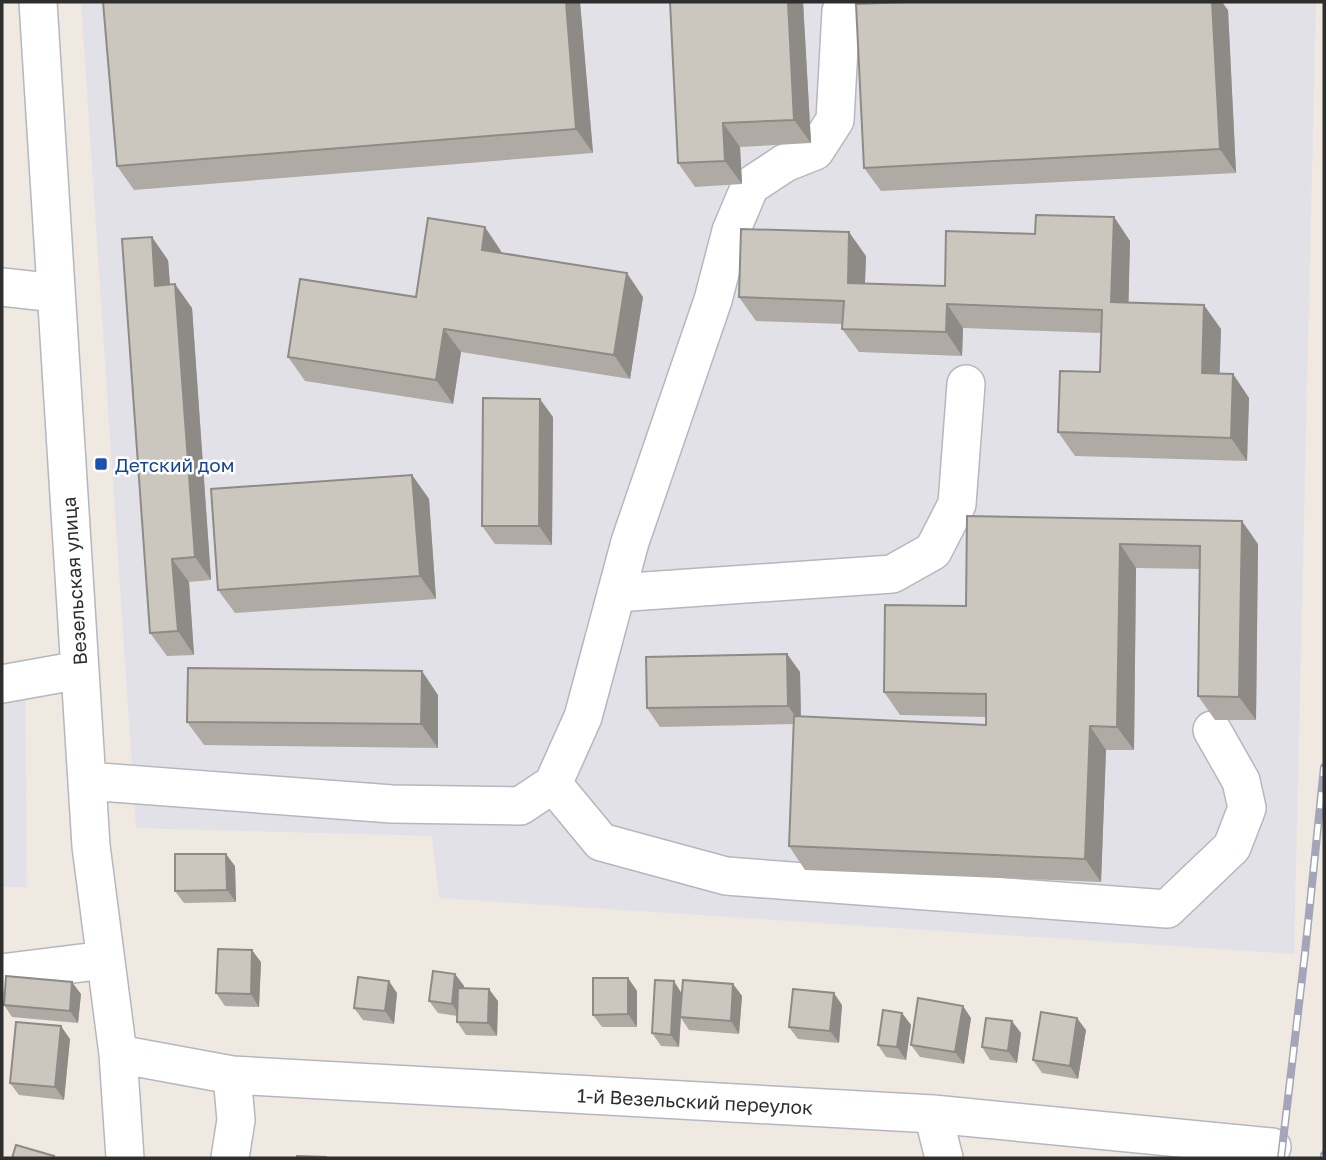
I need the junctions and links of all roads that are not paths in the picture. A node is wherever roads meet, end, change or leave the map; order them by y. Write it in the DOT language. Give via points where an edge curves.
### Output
graph roads {
  1 [pos="38,2"];
  2 [pos="841,11"];
  3 [pos="2,287"];
  4 [pos="56,293"];
  5 [pos="966,384"];
  6 [pos="616,593"];
  7 [pos="80,670"];
  8 [pos="2,684"];
  9 [pos="1212,730"];
  10 [pos="87,781"];
  11 [pos="553,784"];
  12 [pos="105,960"];
  13 [pos="2,973"];
  14 [pos="118,1055"];
  15 [pos="232,1075"];
  16 [pos="933,1114"];
  17 [pos="1272,1147"];
  18 [pos="125,1158"];
  19 [pos="230,1158"];
  20 [pos="944,1158"];
  1 -- 4 [label="street, Везельская улица"];
  2 -- 6 [label="street" via="835,120 815,151 785,163 750,186 731,231 713,300"];
  3 -- 4 [label="street"];
  4 -- 7 [label="street, Везельская улица"];
  5 -- 6 [label="street" via="957,504 933,551 892,575"];
  6 -- 11 [label="street" via="583,717"];
  7 -- 8 [label="street"];
  7 -- 10 [label="street, Везельская улица"];
  9 -- 11 [label="street" via="1241,781 1247,808 1232,847 1167,909 726,876 601,842"];
  10 -- 11 [label="street" via="392,804 520,806"];
  10 -- 12 [label="street, Везельская улица"];
  12 -- 13 [label="street"];
  12 -- 14 [label="street, Везельская улица"];
  14 -- 15 [label="street, 1-й Везельский переулок"];
  14 -- 18 [label="street, Везельская улица"];
  15 -- 16 [label="street, 1-й Везельский переулок"];
  15 -- 19 [label="street" via="236,1120"];
  16 -- 17 [label="street, 1-й Везельский переулок"];
  16 -- 20 [label="street"];
}
